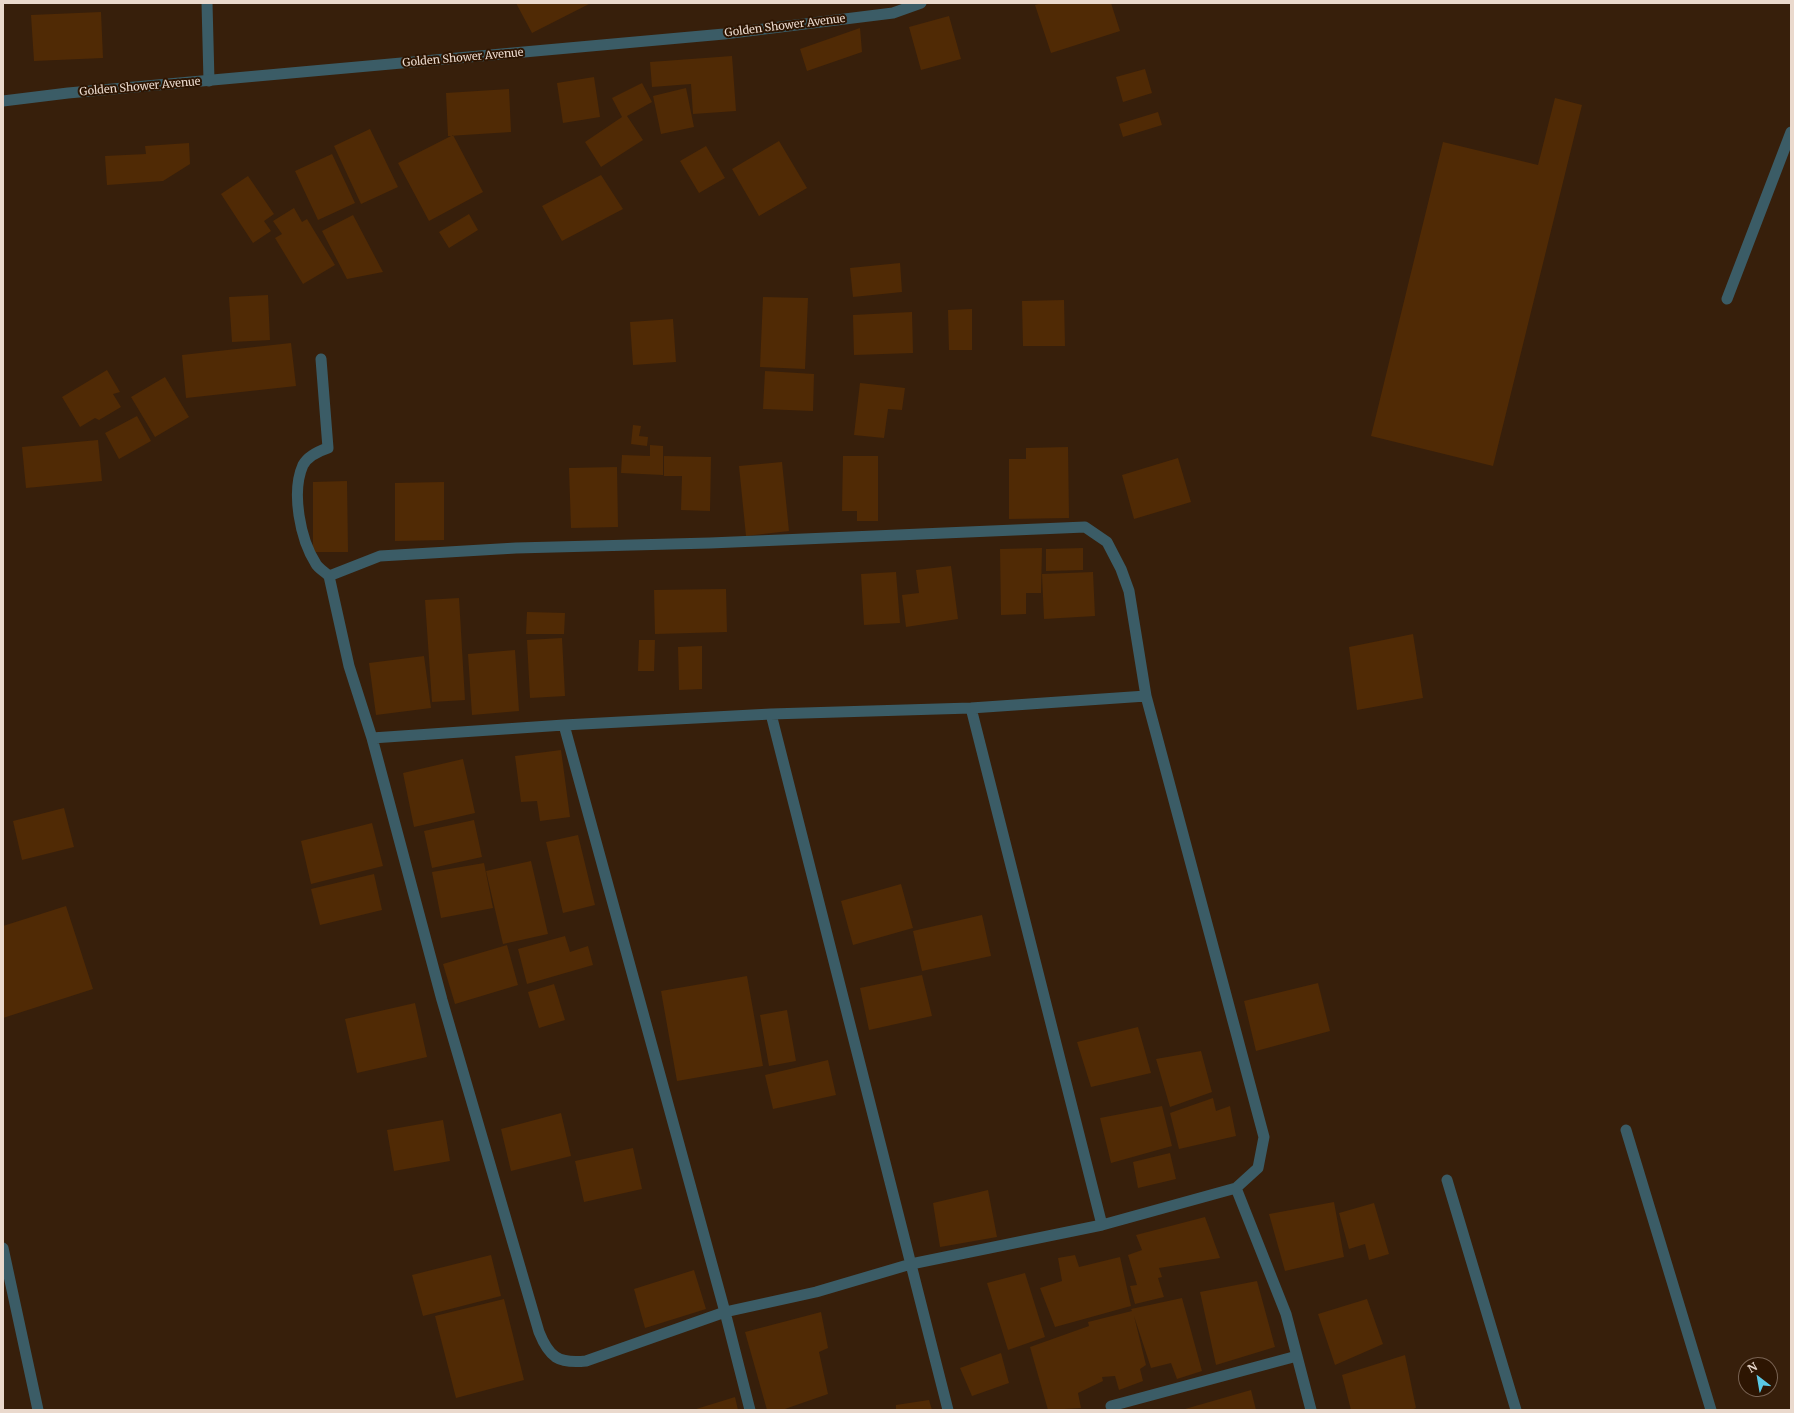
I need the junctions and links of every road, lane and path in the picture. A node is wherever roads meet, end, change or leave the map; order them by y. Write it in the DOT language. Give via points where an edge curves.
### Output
graph roads {
  1 [pos="207,3"];
  2 [pos="921,3"];
  3 [pos="209,82"];
  4 [pos="3,101"];
  5 [pos="1791,132"];
  6 [pos="1727,299"];
  7 [pos="321,360"];
  8 [pos="329,576"];
  9 [pos="1146,696"];
  10 [pos="971,708"];
  11 [pos="771,714"];
  12 [pos="564,725"];
  13 [pos="372,738"];
  14 [pos="1626,1130"];
  15 [pos="1447,1180"];
  16 [pos="1236,1188"];
  17 [pos="1102,1225"];
  18 [pos="3,1248"];
  19 [pos="911,1264"];
  20 [pos="725,1312"];
  21 [pos="1297,1356"];
  22 [pos="1111,1406"];
  23 [pos="38,1410"];
  24 [pos="750,1410"];
  25 [pos="948,1410"];
  26 [pos="1311,1410"];
  27 [pos="1516,1410"];
  28 [pos="1711,1410"];
  1 -- 3 [label="street"];
  2 -- 3 [label="street, Golden Shower Avenue" via="893,13 724,34"];
  3 -- 4 [label="street, Golden Shower Avenue"];
  5 -- 6 [label="street"];
  7 -- 8 [label="street" via="328,448 314,454 304,464 298,486 298,504 299,519 316,565"];
  8 -- 9 [label="street" via="380,556 516,548 710,543 1086,527 1107,542 1129,591"];
  8 -- 13 [label="street" via="349,666"];
  9 -- 10 [label="street"];
  9 -- 16 [label="street" via="1264,1137 1258,1168"];
  10 -- 11 [label="street"];
  10 -- 17 [label="street"];
  11 -- 12 [label="street"];
  11 -- 19 [label="street"];
  12 -- 13 [label="street"];
  12 -- 20 [label="street"];
  13 -- 20 [label="street" via="442,1000 539,1332 546,1348 559,1360 572,1363 586,1361"];
  14 -- 28 [label="street"];
  15 -- 27 [label="street"];
  16 -- 17 [label="street"];
  16 -- 21 [label="street" via="1286,1314"];
  17 -- 19 [label="street"];
  18 -- 23 [label="street"];
  19 -- 20 [label="street" via="816,1292"];
  19 -- 25 [label="street"];
  20 -- 24 [label="street"];
  21 -- 22 [label="street"];
  21 -- 26 [label="street"];
}
